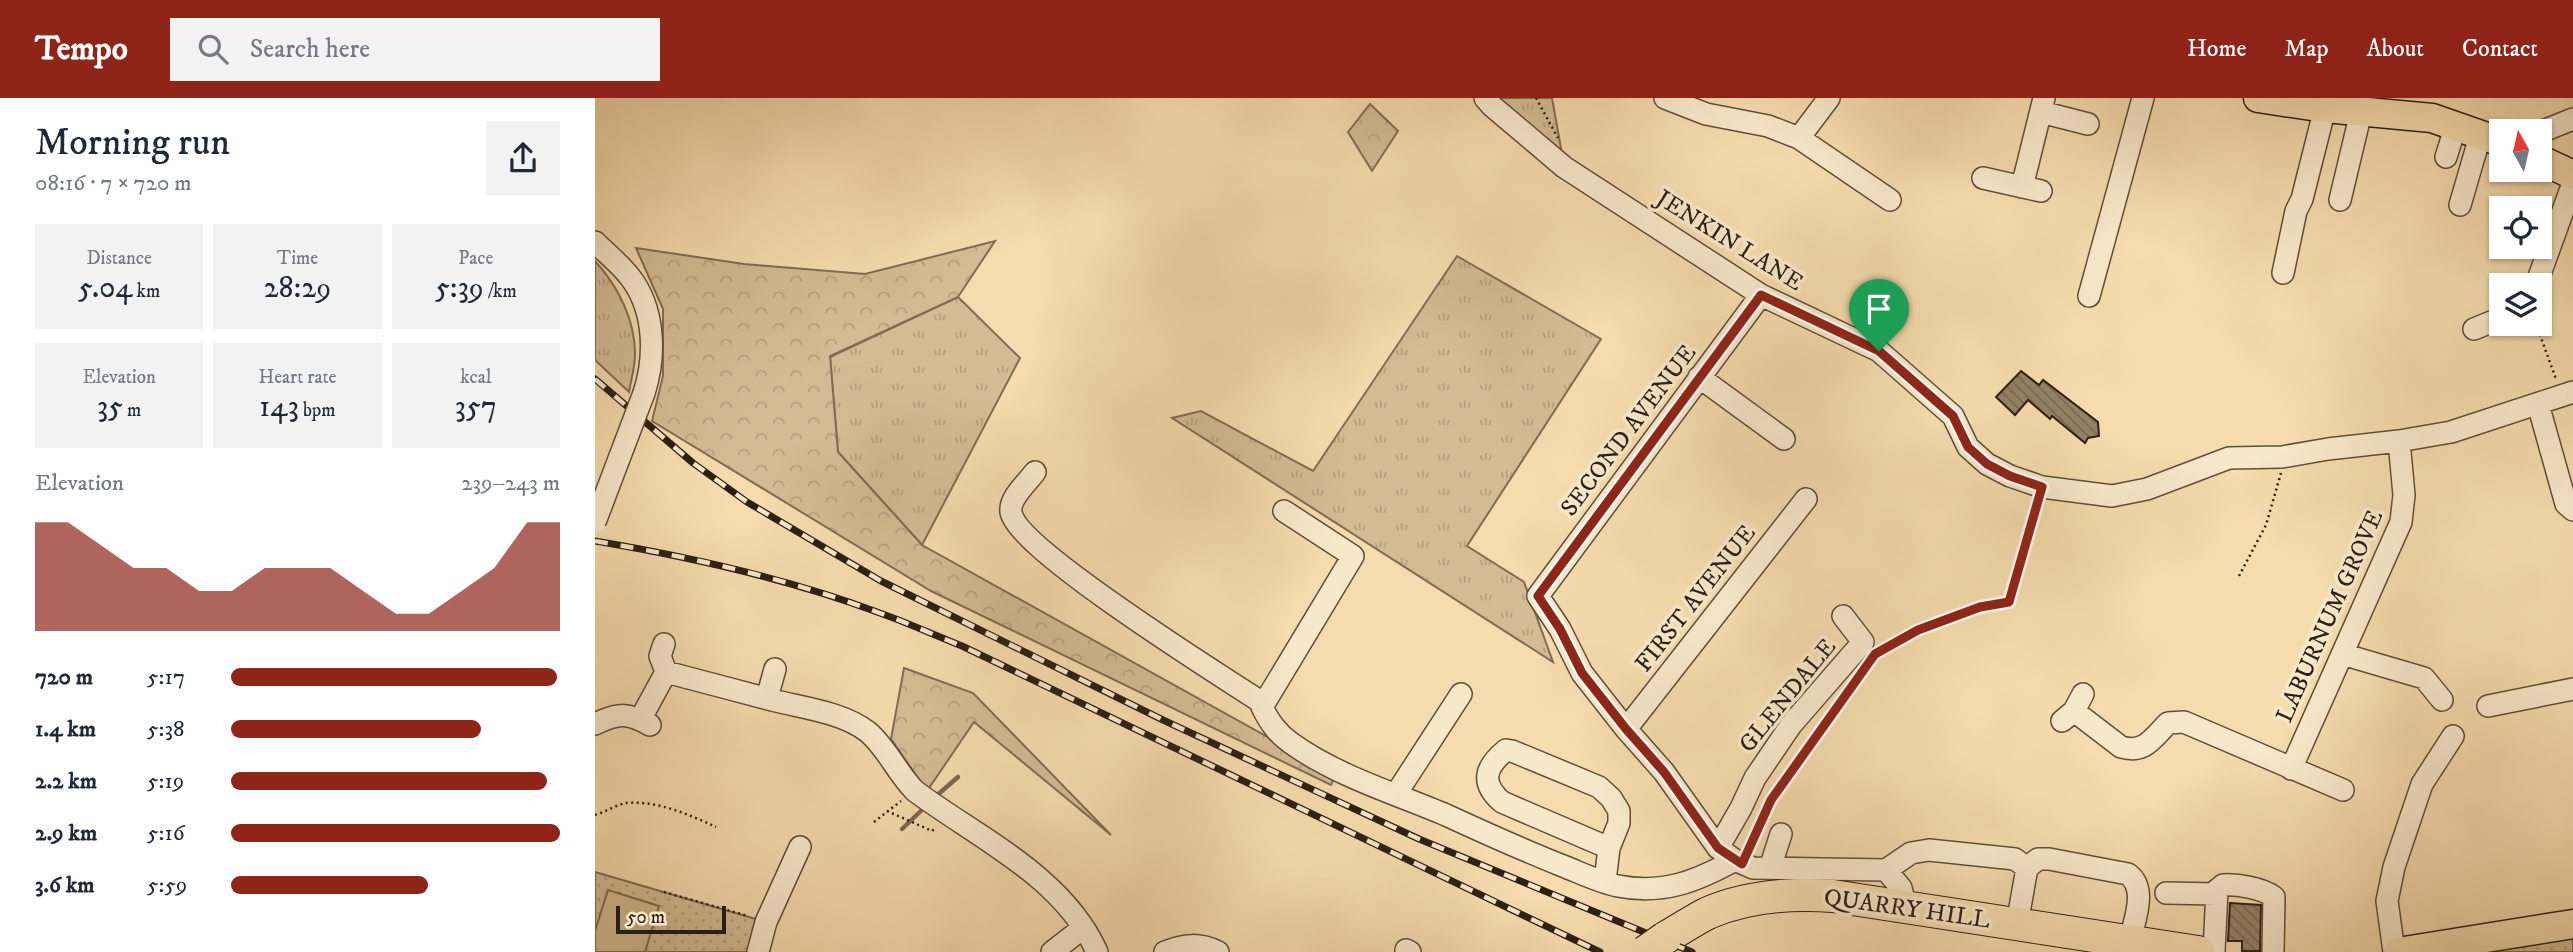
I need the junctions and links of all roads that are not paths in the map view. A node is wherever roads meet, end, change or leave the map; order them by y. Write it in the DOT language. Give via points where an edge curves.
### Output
graph roads {
  1 [pos="1485,98"];
  2 [pos="1665,98"];
  3 [pos="1829,98"];
  4 [pos="2143,98"];
  5 [pos="2258,98"];
  6 [pos="2042,105"];
  7 [pos="2325,108"];
  8 [pos="2361,112"];
  9 [pos="2573,119"];
  10 [pos="2460,123"];
  11 [pos="2088,124"];
  12 [pos="2552,127"];
  13 [pos="1799,138"];
  14 [pos="2446,157"];
  15 [pos="2552,165"];
  16 [pos="2573,175"];
  17 [pos="1983,178"];
  18 [pos="2573,183"];
  19 [pos="1890,200"];
  20 [pos="2340,200"];
  21 [pos="2460,205"];
  22 [pos="595,242"];
  23 [pos="2283,273"];
  24 [pos="2540,273"];
  25 [pos="1761,295"];
  26 [pos="2089,296"];
  27 [pos="2489,323"];
  28 [pos="2474,329"];
  29 [pos="1699,377"];
  30 [pos="2568,394"];
  31 [pos="2538,404"];
  32 [pos="1784,439"];
  33 [pos="2399,441"];
  34 [pos="1035,472"];
  35 [pos="1807,499"];
  36 [pos="2573,510"];
  37 [pos="1284,511"];
  38 [pos="595,522"];
  39 [pos="1843,616"];
  40 [pos="664,645"];
  41 [pos="2342,654"];
  42 [pos="775,669"];
  43 [pos="666,672"];
  44 [pos="2573,689"];
  45 [pos="1461,694"];
  46 [pos="767,698"];
  47 [pos="2442,701"];
  48 [pos="1264,704"];
  49 [pos="2488,706"];
  50 [pos="2073,709"];
  51 [pos="595,724"];
  52 [pos="1626,729"];
  53 [pos="2453,736"];
  54 [pos="2291,769"];
  55 [pos="2343,790"];
  56 [pos="1396,794"];
  57 [pos="1781,834"];
  58 [pos="800,847"];
  59 [pos="1609,848"];
  60 [pos="1731,857"];
  61 [pos="1770,868"];
  62 [pos="2027,868"];
  63 [pos="1886,870"];
  64 [pos="1605,881"];
  65 [pos="2166,893"];
  66 [pos="2217,894"];
  67 [pos="1906,908"];
  68 [pos="2017,924"];
  69 [pos="2568,925"];
  70 [pos="1083,928"];
  71 [pos="2130,941"];
  72 [pos="1655,945"];
  73 [pos="758,952"];
  74 [pos="1052,952"];
  75 [pos="1097,952"];
  76 [pos="1165,952"];
  77 [pos="1218,952"];
  78 [pos="2198,952"];
  79 [pos="2214,952"];
  80 [pos="2273,952"];
  81 [pos="2396,952"];
  82 [pos="2539,952"];
  1 -- 25 [label="street, JENKIN LANE" via="1564,167"];
  2 -- 13 [label="street" via="1706,114 1768,126"];
  3 -- 13 [label="street"];
  4 -- 26 [label="street"];
  5 -- 7 [label="main road"];
  6 -- 11 [label="street"];
  6 -- 17 [label="street" via="2031,189"];
  7 -- 8 [label="main road"];
  7 -- 23 [label="street"];
  8 -- 10 [label="main road"];
  8 -- 20 [label="street"];
  9 -- 12 [label="street"];
  10 -- 14 [label="street"];
  10 -- 21 [label="street"];
  13 -- 19 [label="street"];
  15 -- 16 [label="main road"];
  18 -- 24 [label="street"];
  22 -- 38 [label="street, bridge" via="631,278 649,319 653,355 644,393"];
  25 -- 29 [label="street, SECOND AVENUE"];
  25 -- 33 [label="street, JENKIN LANE" via="1879,351 1953,416 1968,447 1987,464 2042,487 2112,496 2147,489 2229,458 2282,457"];
  27 -- 28 [label="street"];
  29 -- 32 [label="street"];
  29 -- 52 [label="street, SECOND AVENUE" via="1538,596 1582,673"];
  30 -- 31 [label="street"];
  31 -- 33 [label="street" via="2451,432"];
  31 -- 36 [label="street" via="2566,504"];
  33 -- 41 [label="street, LABURNUM GROVE" via="2404,495 2401,522"];
  34 -- 48 [label="street" via="1011,506 1014,521 1023,532 1095,591"];
  35 -- 52 [label="street, FIRST AVENUE"];
  37 -- 48 [label="street" via="1353,556"];
  39 -- 60 [label="street, GLENDALE" via="1863,642 1791,724 1755,778 1741,808"];
  40 -- 43 [label="street" via="660,656"];
  41 -- 47 [label="street" via="2424,678"];
  41 -- 54 [label="street, LABURNUM GROVE"];
  42 -- 46 [label="street"];
  43 -- 46 [label="street"];
  43 -- 51 [label="street" via="645,722 615,714"];
  44 -- 49 [label="street"];
  45 -- 56 [label="street"];
  46 -- 70 [label="street" via="845,720 867,731 915,791 1036,876"];
  48 -- 56 [label="street" via="1273,729 1292,743 1321,762"];
  50 -- 54 [label="street" via="2121,747 2146,746 2168,723 2184,722"];
  52 -- 60 [label="street"];
  53 -- 81 [label="street" via="2422,784 2394,867 2386,901"];
  54 -- 55 [label="street"];
  56 -- 64 [label="street"];
  57 -- 61 [label="street"];
  58 -- 73 [label="street" via="766,922"];
  59 -- 59 [label="street" via="1619,811 1599,787 1512,751 1506,750 1492,764 1487,782 1502,802"];
  59 -- 64 [label="street"];
  60 -- 61 [label="street" via="1753,868"];
  60 -- 64 [label="street" via="1700,879 1683,884 1620,886"];
  61 -- 63 [label="street"];
  62 -- 63 [label="street" via="2015,859 1929,850 1911,853"];
  62 -- 68 [label="street"];
  62 -- 71 [label="street" via="2038,859 2049,859 2129,874 2140,890"];
  63 -- 67 [label="street" via="1901,888"];
  65 -- 66 [label="street"];
  66 -- 79 [label="street"];
  66 -- 80 [label="street" via="2219,887 2230,884 2274,897"];
  67 -- 68 [label="highway, QUARRY HILL"];
  67 -- 72 [label="highway, QUARRY HILL" via="1793,894 1709,913"];
  68 -- 71 [label="highway, QUARRY HILL"];
  69 -- 81 [label="main road"];
  69 -- 82 [label="main road" via="2544,942"];
  70 -- 74 [label="street"];
  70 -- 75 [label="street"];
  71 -- 78 [label="highway, QUARRY HILL"];
  76 -- 77 [label="street" via="1184,945"];
}
